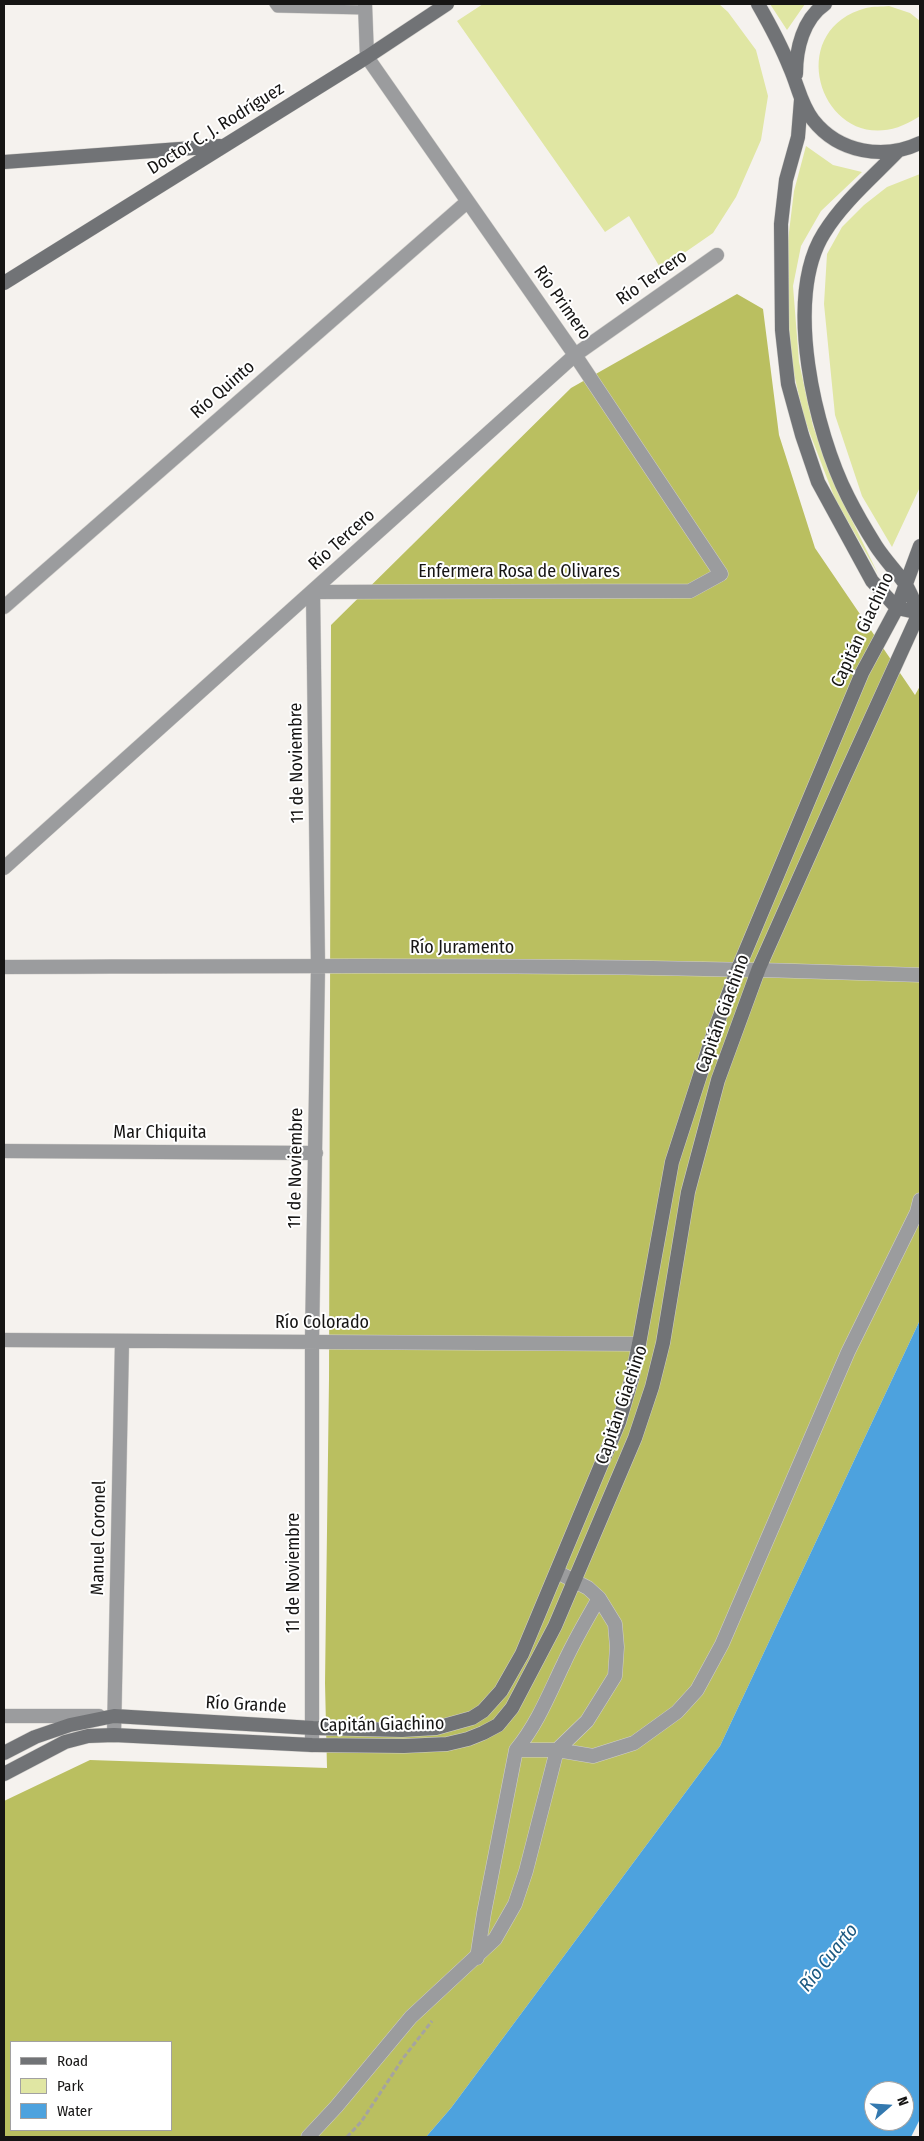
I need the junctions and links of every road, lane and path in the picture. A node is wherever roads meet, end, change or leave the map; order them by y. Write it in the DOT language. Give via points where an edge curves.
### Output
graph roads {
  1 [pos="274,4"];
  2 [pos="447,4"];
  3 [pos="758,4"];
  4 [pos="825,4"];
  5 [pos="365,7"];
  6 [pos="367,57"];
  7 [pos="796,82"];
  8 [pos="801,100"];
  9 [pos="920,144"];
  10 [pos="224,146"];
  11 [pos="898,151"];
  12 [pos="4,162"];
  13 [pos="467,202"];
  14 [pos="717,255"];
  15 [pos="4,283"];
  16 [pos="575,355"];
  17 [pos="920,546"];
  18 [pos="721,574"];
  19 [pos="906,586"];
  20 [pos="314,592"];
  21 [pos="4,607"];
  22 [pos="896,608"];
  23 [pos="920,612"];
  24 [pos="4,868"];
  25 [pos="318,966"];
  26 [pos="4,967"];
  27 [pos="738,968"];
  28 [pos="759,968"];
  29 [pos="920,975"];
  30 [pos="4,1151"];
  31 [pos="316,1153"];
  32 [pos="920,1200"];
  33 [pos="4,1340"];
  34 [pos="312,1341"];
  35 [pos="122,1342"];
  36 [pos="640,1344"];
  37 [pos="557,1572"];
  38 [pos="574,1580"];
  39 [pos="599,1598"];
  40 [pos="483,1711"];
  41 [pos="4,1716"];
  42 [pos="114,1716"];
  43 [pos="313,1728"];
  44 [pos="114,1735"];
  45 [pos="312,1745"];
  46 [pos="516,1750"];
  47 [pos="557,1750"];
  48 [pos="4,1753"];
  49 [pos="4,1774"];
  50 [pos="477,1958"];
  51 [pos="435,2017"];
  52 [pos="308,2137"];
  53 [pos="347,2137"];
  1 -- 5 [label="lane" via="278,8"];
  2 -- 6 [label="main road, Doctor C. J. Rodríguez"];
  3 -- 7 [label="main road" via="779,40"];
  4 -- 7 [label="main road" via="805,28 796,54"];
  5 -- 6 [label="street"];
  6 -- 10 [label="main road, Doctor C. J. Rodríguez"];
  6 -- 13 [label="street, Río Primero"];
  7 -- 8 [label="main road"];
  8 -- 11 [label="main road" via="813,120 830,137 851,148 874,153"];
  8 -- 22 [label="main road" via="798,137 786,180 781,224 782,330 788,384 818,482 872,581"];
  9 -- 11 [label="main road"];
  10 -- 12 [label="main road"];
  10 -- 15 [label="main road, Doctor C. J. Rodríguez"];
  11 -- 19 [label="main road" via="844,206 824,233 812,257 803,304 809,375 820,424 847,496 877,547"];
  13 -- 16 [label="street, Río Primero"];
  13 -- 21 [label="street, Río Quinto"];
  14 -- 16 [label="street, Río Tercero"];
  16 -- 18 [label="street, Río Primero"];
  16 -- 20 [label="street, Río Tercero"];
  17 -- 19 [label="main road, Capitán Giachino"];
  18 -- 20 [label="street, Enfermera Rosa de Olivares" via="690,591"];
  19 -- 22 [label="main road, Capitán Giachino"];
  19 -- 23 [label="main road"];
  20 -- 24 [label="street, Río Tercero"];
  20 -- 25 [label="street, 11 de Noviembre"];
  22 -- 23 [label="main road"];
  22 -- 27 [label="main road, Capitán Giachino" via="862,673"];
  23 -- 28 [label="main road, Capitán Giachino"];
  25 -- 26 [label="street, Río Juramento"];
  25 -- 27 [label="street, Río Juramento"];
  25 -- 31 [label="street, 11 de Noviembre"];
  27 -- 28 [label="street, Río Juramento"];
  27 -- 36 [label="main road, Capitán Giachino" via="698,1076 672,1162"];
  28 -- 29 [label="street, Río Juramento"];
  28 -- 38 [label="main road, Capitán Giachino" via="718,1080 688,1192 663,1343 652,1387 635,1438"];
  30 -- 31 [label="street, Mar Chiquita"];
  31 -- 34 [label="street, 11 de Noviembre"];
  32 -- 47 [label="street" via="848,1352 722,1644 697,1690 677,1712 634,1742 593,1756"];
  33 -- 35 [label="street, Río Colorado"];
  34 -- 35 [label="street, Río Colorado"];
  34 -- 36 [label="street, Río Colorado"];
  34 -- 43 [label="street, 11 de Noviembre"];
  35 -- 42 [label="street, Manuel Coronel"];
  36 -- 37 [label="main road, Capitán Giachino" via="619,1422"];
  37 -- 38 [label="street"];
  37 -- 40 [label="main road, Capitán Giachino" via="522,1654 500,1691"];
  38 -- 39 [label="street"];
  38 -- 45 [label="main road, Capitán Giachino" via="527,1682 498,1725 468,1739 446,1744"];
  39 -- 46 [label="street" via="564,1662 542,1712"];
  39 -- 47 [label="street" via="615,1624 615,1676 587,1721"];
  40 -- 43 [label="main road, Río Grande" via="472,1718 436,1728"];
  41 -- 42 [label="street, Río Grande"];
  42 -- 43 [label="main road, Río Grande"];
  42 -- 44 [label="street, Manuel Coronel"];
  42 -- 48 [label="main road" via="70,1724"];
  43 -- 45 [label="street, 11 de Noviembre"];
  44 -- 45 [label="main road, Capitán Giachino"];
  44 -- 49 [label="main road, Capitán Giachino" via="88,1736 65,1742"];
  46 -- 47 [label="street"];
  46 -- 50 [label="street"];
  47 -- 50 [label="street" via="515,1904 495,1940"];
  50 -- 52 [label="street" via="411,2017"];
  51 -- 53 [label="path"];
}
